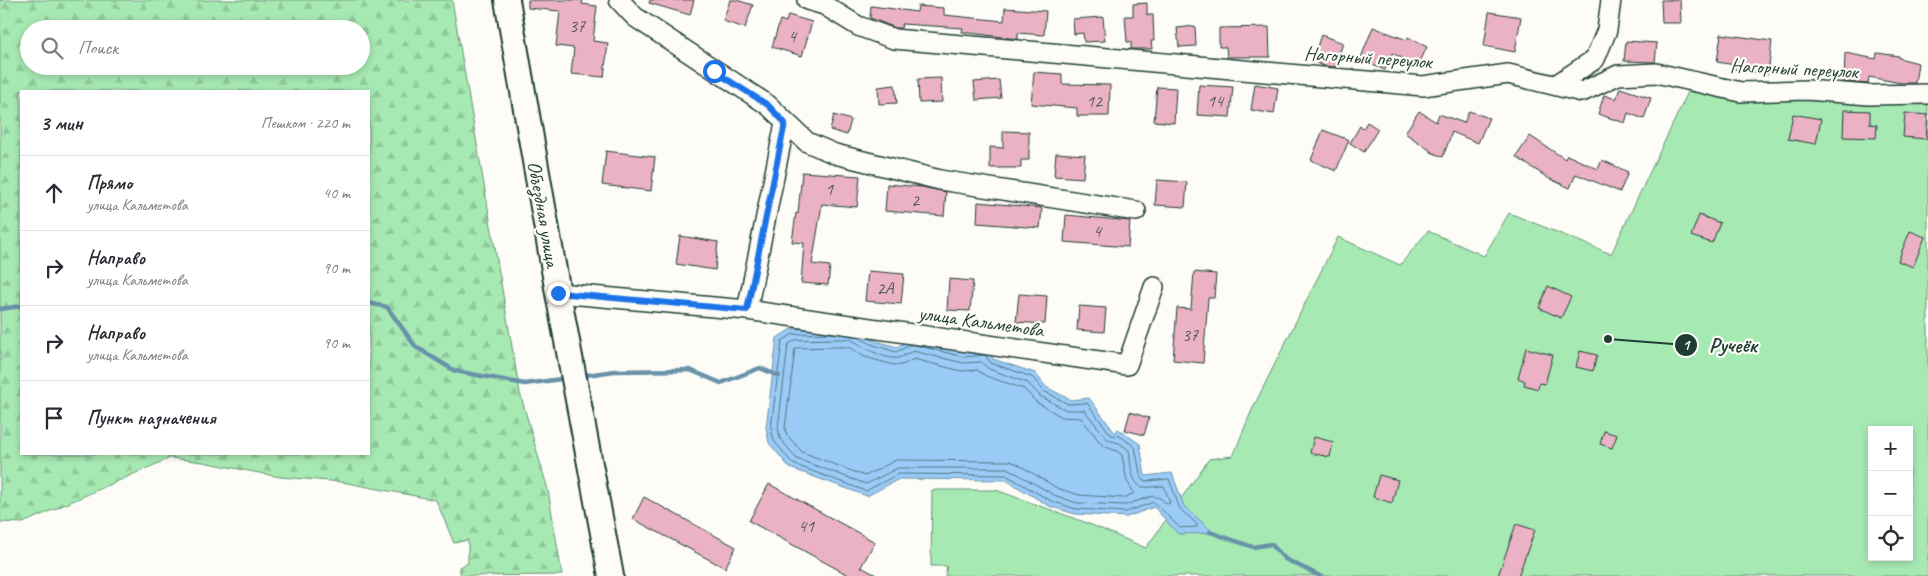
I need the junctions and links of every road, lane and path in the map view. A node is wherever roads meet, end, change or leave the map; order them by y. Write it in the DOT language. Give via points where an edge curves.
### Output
graph roads {
  1 [pos="507,0"];
  2 [pos="619,0"];
  3 [pos="1611,0"];
  4 [pos="819,2"];
  5 [pos="1556,84"];
  6 [pos="1928,94"];
  7 [pos="785,123"];
  8 [pos="1136,211"];
  9 [pos="1154,287"];
  10 [pos="558,293"];
  11 [pos="747,310"];
  12 [pos="612,576"];
  1 -- 10 [label="main road, Объездная улица"];
  2 -- 7 [label="street" via="635,17 768,105"];
  3 -- 5 [label="street" via="1608,30 1595,59"];
  4 -- 5 [label="street, Нагорный переулок" via="858,26 894,39 1423,86 1508,74"];
  5 -- 6 [label="street, Нагорный переулок" via="1582,92 1618,74 1656,73 1741,92 1807,90 1868,95"];
  7 -- 8 [label="street" via="807,142 835,154 940,180"];
  7 -- 11 [label="street"];
  9 -- 11 [label="street, улица Кальметова" via="1127,365"];
  10 -- 11 [label="street, улица Кальметова"];
  10 -- 12 [label="main road, Объездная улица"];
}
